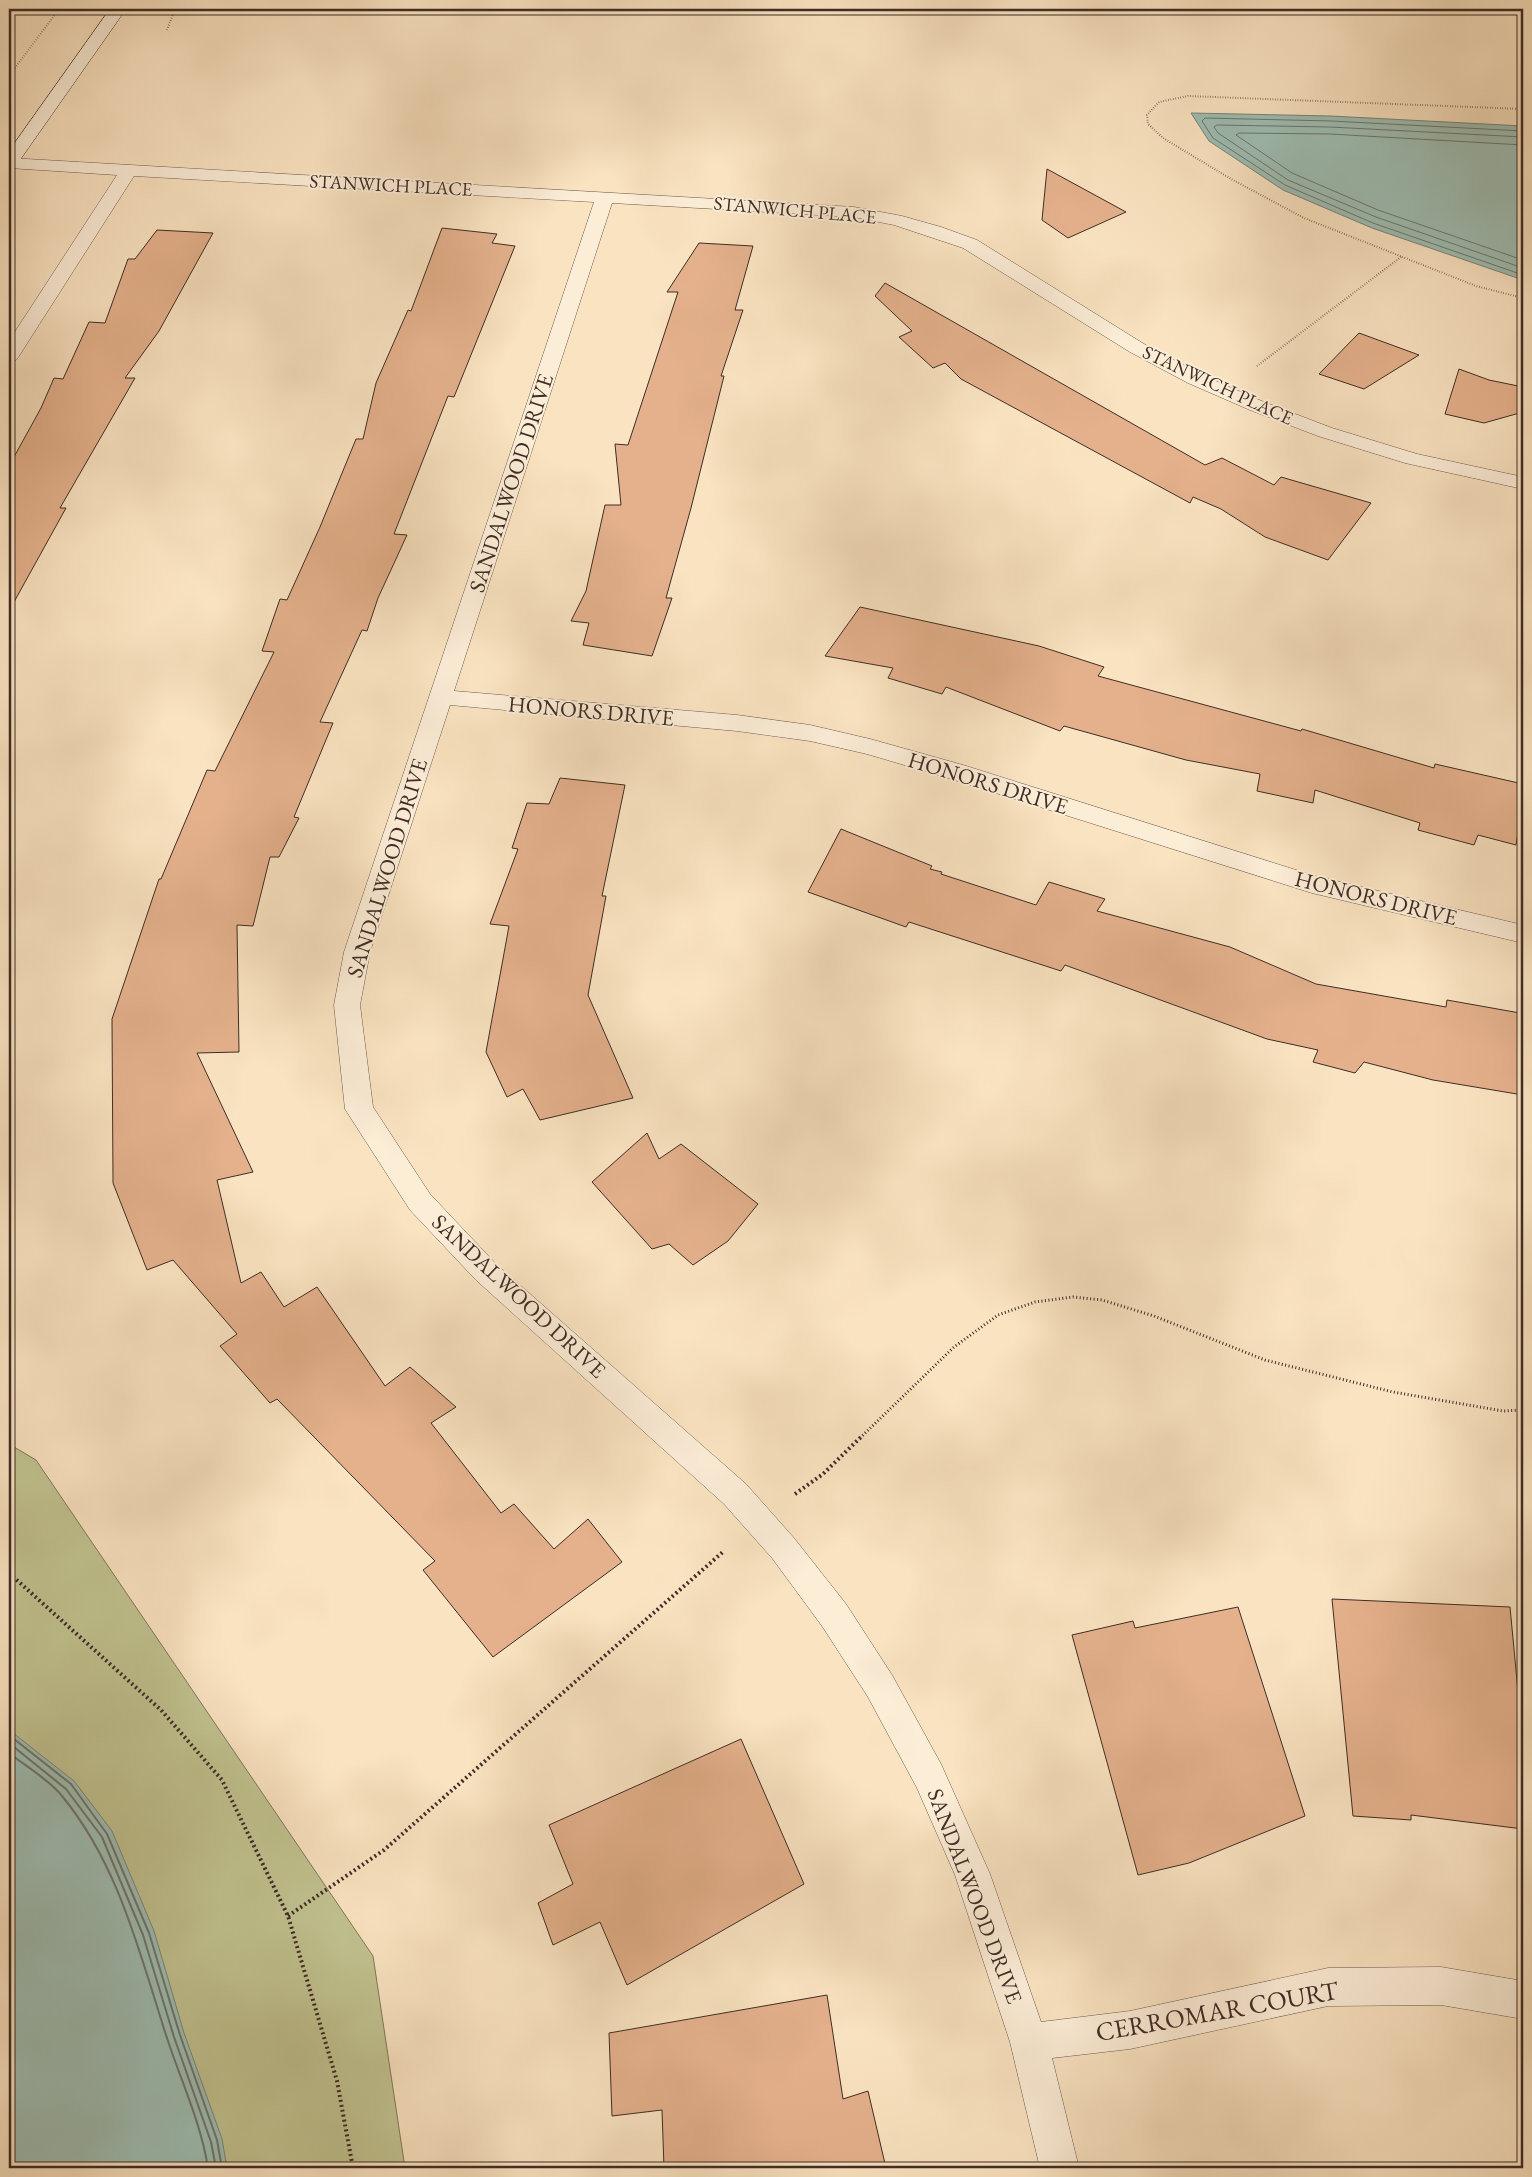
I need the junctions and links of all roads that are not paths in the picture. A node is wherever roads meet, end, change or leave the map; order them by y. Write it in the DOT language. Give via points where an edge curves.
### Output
graph roads {
  1 [pos="118,9"];
  2 [pos="9,163"];
  3 [pos="129,170"];
  4 [pos="605,197"];
  5 [pos="9,356"];
  6 [pos="1523,483"];
  7 [pos="440,698"];
  8 [pos="1523,934"];
  9 [pos="1523,2000"];
  10 [pos="1029,2042"];
  11 [pos="1059,2168"];
  1 -- 2 [label="street"];
  2 -- 3 [label="street, STANWICH PLACE"];
  3 -- 4 [label="street, STANWICH PLACE"];
  3 -- 5 [label="street"];
  4 -- 6 [label="street, STANWICH PLACE" via="854,212 934,231 970,244 1137,348 1195,379 1258,406 1325,432 1412,459"];
  4 -- 7 [label="street, SANDALWOOD DRIVE"];
  7 -- 8 [label="street, HONORS DRIVE" via="810,732 954,771 1312,884"];
  7 -- 10 [label="street, SANDALWOOD DRIVE" via="357,952 347,1005 359,1109 420,1202 486,1272 735,1494 783,1548 834,1614 880,1686 929,1776 972,1874"];
  9 -- 10 [label="street, CERROMAR COURT" via="1441,1986 1328,1987 1130,2030"];
  10 -- 11 [label="street, SANDALWOOD DRIVE"];
}
